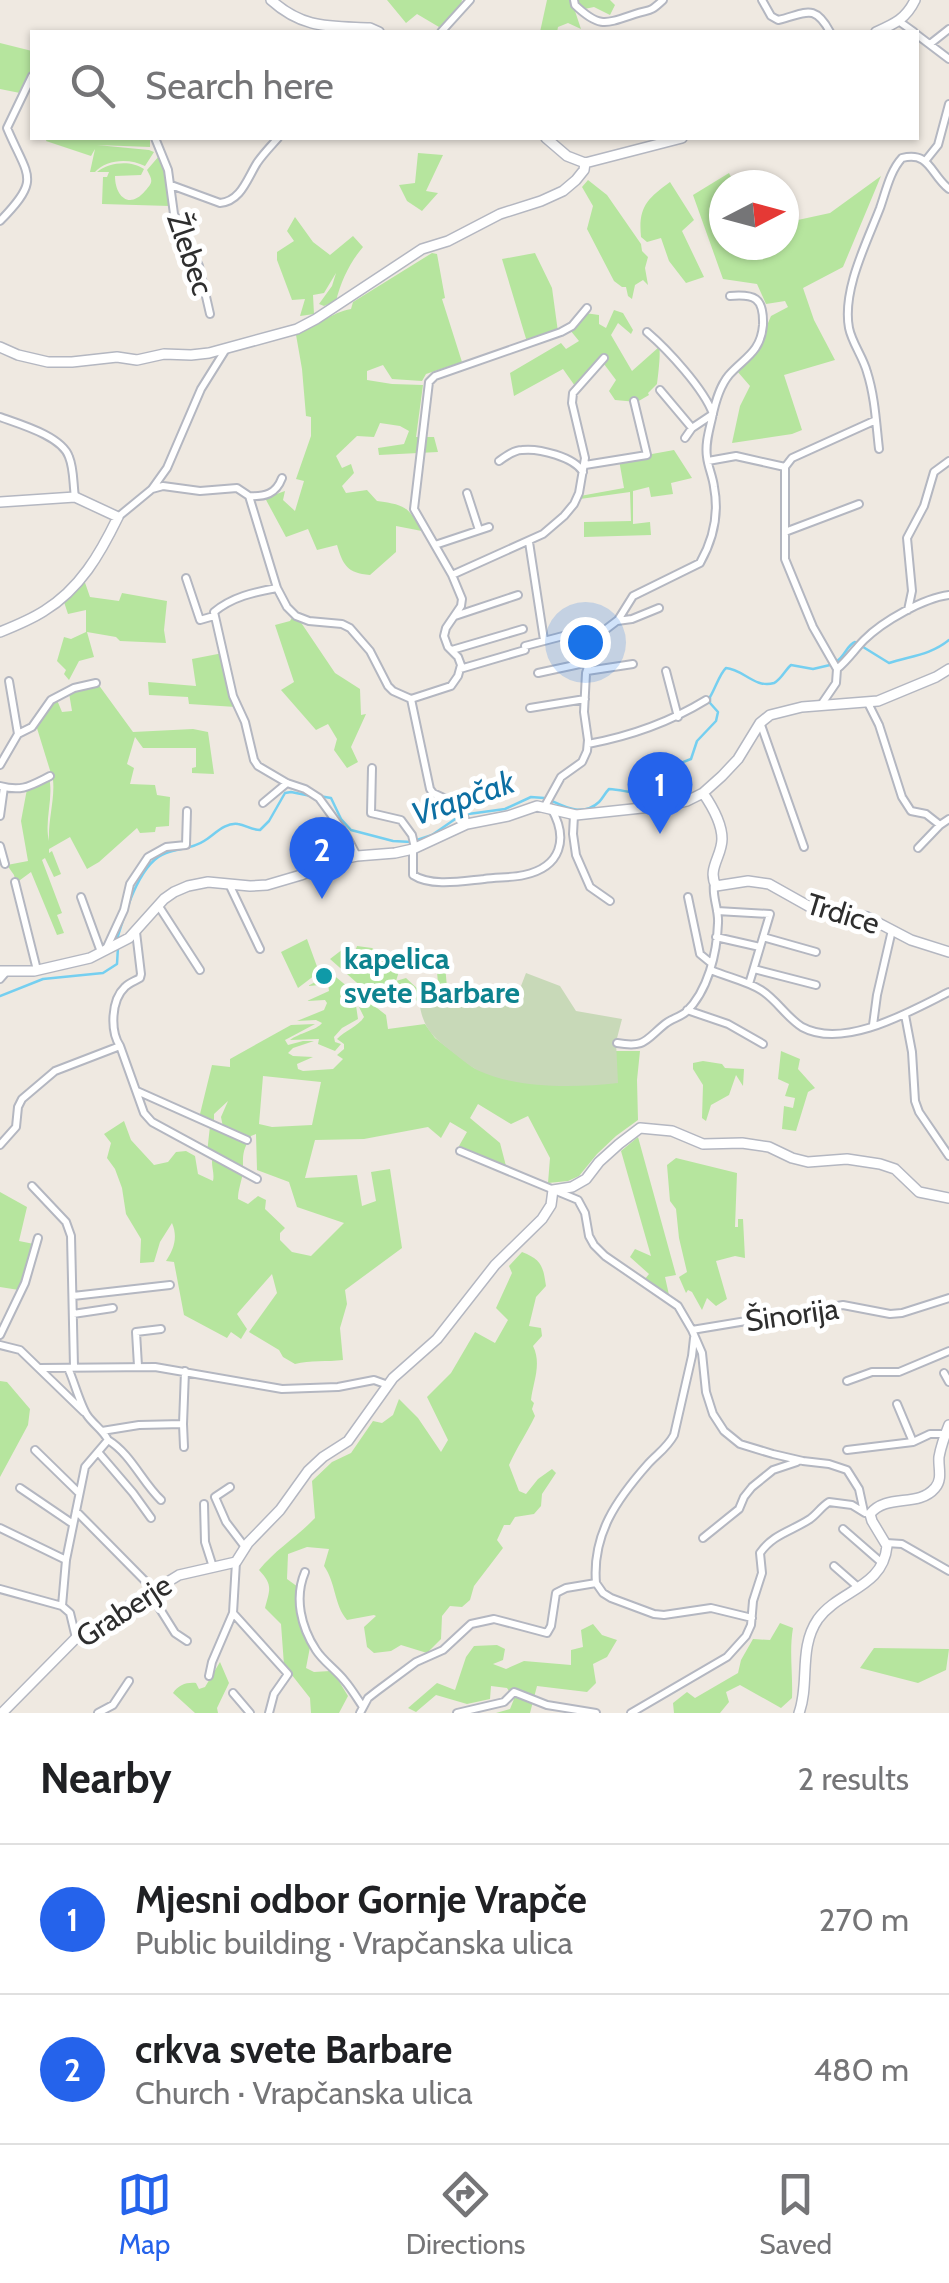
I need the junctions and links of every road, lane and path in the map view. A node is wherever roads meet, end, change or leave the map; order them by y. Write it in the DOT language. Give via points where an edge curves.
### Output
graph roads {
  1 [pos="271,0"];
  2 [pos="470,0"];
  3 [pos="574,0"];
  4 [pos="664,0"];
  5 [pos="762,0"];
  6 [pos="915,0"];
  7 [pos="900,22"];
  8 [pos="949,29"];
  9 [pos="374,30"];
  10 [pos="443,30"];
  11 [pos="829,30"];
  12 [pos="881,30"];
  13 [pos="911,30"];
  14 [pos="919,36"];
  15 [pos="930,44"];
  16 [pos="949,59"];
  17 [pos="30,80"];
  18 [pos="949,104"];
  19 [pos="3,128"];
  20 [pos="156,140"];
  21 [pos="276,140"];
  22 [pos="548,140"];
  23 [pos="675,140"];
  24 [pos="926,160"];
  25 [pos="585,164"];
  26 [pos="171,185"];
  27 [pos="949,189"];
  28 [pos="0,220"];
  29 [pos="730,296"];
  30 [pos="588,308"];
  31 [pos="210,314"];
  32 [pos="647,332"];
  33 [pos="0,347"];
  34 [pos="226,348"];
  35 [pos="604,358"];
  36 [pos="660,390"];
  37 [pos="634,401"];
  38 [pos="713,414"];
  39 [pos="0,417"];
  40 [pos="876,420"];
  41 [pos="692,428"];
  42 [pos="685,438"];
  43 [pos="879,449"];
  44 [pos="500,460"];
  45 [pos="708,461"];
  46 [pos="949,461"];
  47 [pos="785,467"];
  48 [pos="584,469"];
  49 [pos="282,478"];
  50 [pos="152,489"];
  51 [pos="468,493"];
  52 [pos="249,496"];
  53 [pos="75,497"];
  54 [pos="0,502"];
  55 [pos="859,504"];
  56 [pos="118,517"];
  57 [pos="488,527"];
  58 [pos="479,530"];
  59 [pos="785,532"];
  60 [pos="529,542"];
  61 [pos="435,545"];
  62 [pos="452,576"];
  63 [pos="186,578"];
  64 [pos="277,588"];
  65 [pos="949,594"];
  66 [pos="518,595"];
  67 [pos="660,608"];
  68 [pos="908,610"];
  69 [pos="214,616"];
  70 [pos="454,616"];
  71 [pos="616,620"];
  72 [pos="523,629"];
  73 [pos="0,632"];
  74 [pos="544,640"];
  75 [pos="596,642"];
  76 [pos="451,650"];
  77 [pos="632,664"];
  78 [pos="835,664"];
  79 [pos="588,667"];
  80 [pos="949,669"];
  81 [pos="460,670"];
  82 [pos="666,671"];
  83 [pos="538,673"];
  84 [pos="9,681"];
  85 [pos="96,683"];
  86 [pos="411,699"];
  87 [pos="585,699"];
  88 [pos="706,700"];
  89 [pos="868,703"];
  90 [pos="821,705"];
  91 [pos="530,708"];
  92 [pos="678,716"];
  93 [pos="760,724"];
  94 [pos="18,734"];
  95 [pos="588,744"];
  96 [pos="0,765"];
  97 [pos="372,768"];
  98 [pos="50,776"];
  99 [pos="287,783"];
  100 [pos="2,786"];
  101 [pos="703,794"];
  102 [pos="263,803"];
  103 [pos="548,804"];
  104 [pos="187,811"];
  105 [pos="574,815"];
  106 [pos="0,816"];
  107 [pos="465,818"];
  108 [pos="949,818"];
  109 [pos="940,825"];
  110 [pos="414,844"];
  111 [pos="0,846"];
  112 [pos="804,848"];
  113 [pos="918,848"];
  114 [pos="357,856"];
  115 [pos="5,864"];
  116 [pos="14,882"];
  117 [pos="230,884"];
  118 [pos="714,884"];
  119 [pos="81,897"];
  120 [pos="688,897"];
  121 [pos="610,900"];
  122 [pos="158,905"];
  123 [pos="717,911"];
  124 [pos="892,929"];
  125 [pos="136,932"];
  126 [pos="716,936"];
  127 [pos="764,937"];
  128 [pos="760,947"];
  129 [pos="110,948"];
  130 [pos="260,949"];
  131 [pos="816,952"];
  132 [pos="949,952"];
  133 [pos="711,967"];
  134 [pos="754,969"];
  135 [pos="200,970"];
  136 [pos="38,971"];
  137 [pos="2,974"];
  138 [pos="749,984"];
  139 [pos="816,984"];
  140 [pos="949,992"];
  141 [pos="688,1010"];
  142 [pos="905,1015"];
  143 [pos="873,1025"];
  144 [pos="617,1043"];
  145 [pos="764,1044"];
  146 [pos="120,1046"];
  147 [pos="136,1091"];
  148 [pos="246,1140"];
  149 [pos="0,1145"];
  150 [pos="460,1150"];
  151 [pos="949,1156"];
  152 [pos="257,1179"];
  153 [pos="32,1186"];
  154 [pos="552,1190"];
  155 [pos="949,1198"];
  156 [pos="38,1238"];
  157 [pos="170,1286"];
  158 [pos="73,1296"];
  159 [pos="949,1298"];
  160 [pos="113,1308"];
  161 [pos="73,1314"];
  162 [pos="161,1329"];
  163 [pos="693,1333"];
  164 [pos="0,1334"];
  165 [pos="0,1345"];
  166 [pos="949,1351"];
  167 [pos="138,1366"];
  168 [pos="71,1367"];
  169 [pos="40,1368"];
  170 [pos="185,1371"];
  171 [pos="944,1373"];
  172 [pos="847,1380"];
  173 [pos="949,1382"];
  174 [pos="388,1384"];
  175 [pos="897,1404"];
  176 [pos="85,1413"];
  177 [pos="183,1424"];
  178 [pos="102,1430"];
  179 [pos="947,1430"];
  180 [pos="108,1440"];
  181 [pos="912,1442"];
  182 [pos="184,1447"];
  183 [pos="35,1450"];
  184 [pos="847,1450"];
  185 [pos="98,1452"];
  186 [pos="803,1461"];
  187 [pos="230,1487"];
  188 [pos="20,1488"];
  189 [pos="78,1493"];
  190 [pos="161,1500"];
  191 [pos="204,1504"];
  192 [pos="75,1510"];
  193 [pos="867,1515"];
  194 [pos="150,1518"];
  195 [pos="73,1524"];
  196 [pos="0,1528"];
  197 [pos="842,1529"];
  198 [pos="703,1538"];
  199 [pos="886,1543"];
  200 [pos="245,1547"];
  201 [pos="66,1560"];
  202 [pos="236,1562"];
  203 [pos="882,1564"];
  204 [pos="834,1566"];
  205 [pos="214,1568"];
  206 [pos="949,1571"];
  207 [pos="305,1572"];
  208 [pos="596,1583"];
  209 [pos="859,1588"];
  210 [pos="0,1589"];
  211 [pos="151,1590"];
  212 [pos="62,1606"];
  213 [pos="233,1613"];
  214 [pos="752,1618"];
  215 [pos="76,1638"];
  216 [pos="187,1641"];
  217 [pos="209,1676"];
  218 [pos="129,1681"];
  219 [pos="232,1694"];
  220 [pos="547,1709"];
  221 [pos="361,1710"];
  222 [pos="2,1713"];
  223 [pos="98,1713"];
  224 [pos="250,1713"];
  225 [pos="270,1713"];
  226 [pos="457,1713"];
  227 [pos="596,1713"];
  228 [pos="631,1713"];
  229 [pos="799,1713"];
  1 -- 9 [label="street" via="306,22"];
  2 -- 10 [label="street"];
  3 -- 4 [label="street" via="604,24 650,12"];
  5 -- 11 [label="street" via="778,20 816,13"];
  6 -- 7 [label="street"];
  7 -- 12 [label="street"];
  7 -- 13 [label="street"];
  8 -- 15 [label="street"];
  14 -- 15 [label="street"];
  15 -- 16 [label="street"];
  17 -- 19 [label="street"];
  18 -- 24 [label="street" via="938,145"];
  19 -- 28 [label="street" via="28,178 23,196"];
  20 -- 26 [label="street, Žlebec"];
  21 -- 26 [label="street" via="228,202"];
  22 -- 25 [label="street"];
  23 -- 25 [label="street"];
  24 -- 27 [label="street"];
  24 -- 40 [label="street" via="913,155 897,163 852,286 849,330 869,378"];
  25 -- 34 [label="street" via="562,191 422,250 297,329"];
  26 -- 31 [label="street, Žlebec" via="174,214 199,266"];
  29 -- 38 [label="street" via="755,298 762,328 751,356 722,385"];
  30 -- 61 [label="street" via="561,332 430,378 414,505"];
  32 -- 38 [label="street"];
  33 -- 34 [label="street" via="48,362 138,360"];
  34 -- 50 [label="street" via="201,389 174,458"];
  35 -- 48 [label="street" via="572,398"];
  36 -- 41 [label="street"];
  37 -- 48 [label="street" via="647,455"];
  38 -- 41 [label="street"];
  38 -- 45 [label="street"];
  39 -- 53 [label="street" via="67,451"];
  40 -- 43 [label="street"];
  40 -- 47 [label="street"];
  41 -- 42 [label="street"];
  44 -- 48 [label="street" via="526,450 573,460"];
  45 -- 47 [label="street" via="736,456"];
  45 -- 71 [label="street" via="716,507 703,558 633,596"];
  46 -- 68 [label="street" via="934,472 908,538"];
  47 -- 59 [label="street"];
  48 -- 60 [label="street" via="574,504"];
  49 -- 52 [label="street" via="268,495"];
  50 -- 52 [label="street" via="237,488"];
  50 -- 56 [label="street"];
  51 -- 58 [label="street"];
  52 -- 64 [label="street"];
  53 -- 54 [label="street"];
  53 -- 56 [label="street"];
  55 -- 59 [label="street"];
  56 -- 73 [label="street" via="78,581 44,611"];
  57 -- 58 [label="street"];
  58 -- 61 [label="street"];
  59 -- 78 [label="street" via="788,569"];
  60 -- 62 [label="street"];
  60 -- 74 [label="street"];
  61 -- 62 [label="street"];
  62 -- 70 [label="street" via="462,602"];
  63 -- 69 [label="street" via="200,620"];
  64 -- 69 [label="street" via="243,596"];
  64 -- 86 [label="street" via="296,616 350,628 388,686"];
  65 -- 68 [label="street"];
  66 -- 70 [label="street"];
  67 -- 71 [label="street"];
  68 -- 78 [label="street"];
  69 -- 99 [label="street" via="254,760"];
  70 -- 76 [label="street" via="444,634"];
  71 -- 75 [label="street"];
  72 -- 76 [label="street"];
  74 -- 75 [label="street" via="582,631"];
  74 -- 81 [label="street"];
  75 -- 79 [label="street"];
  76 -- 81 [label="street"];
  77 -- 79 [label="street"];
  78 -- 90 [label="street" via="836,683"];
  79 -- 83 [label="street"];
  79 -- 87 [label="street"];
  80 -- 89 [label="street"];
  81 -- 86 [label="street" via="448,688"];
  82 -- 92 [label="street"];
  84 -- 94 [label="street"];
  85 -- 94 [label="street" via="54,699"];
  86 -- 107 [label="street" via="430,788 456,802"];
  87 -- 91 [label="street"];
  87 -- 95 [label="street"];
  88 -- 92 [label="street"];
  89 -- 90 [label="street"];
  89 -- 109 [label="street" via="902,797"];
  90 -- 93 [label="street" via="782,711"];
  92 -- 95 [label="street"];
  93 -- 101 [label="street" via="738,759"];
  93 -- 112 [label="street"];
  94 -- 96 [label="street"];
  95 -- 103 [label="street"];
  97 -- 110 [label="street" via="371,813 401,820"];
  98 -- 100 [label="street" via="22,788"];
  99 -- 102 [label="street"];
  99 -- 114 [label="street" via="317,796"];
  100 -- 106 [label="street"];
  101 -- 105 [label="street" via="678,804"];
  101 -- 118 [label="street" via="722,837"];
  103 -- 105 [label="street"];
  103 -- 107 [label="street"];
  103 -- 110 [label="street" via="561,844 551,861 527,875 425,880 413,874"];
  104 -- 129 [label="street" via="186,845 148,857 130,884"];
  105 -- 121 [label="street" via="576,855 590,887"];
  107 -- 110 [label="street"];
  108 -- 109 [label="street"];
  109 -- 113 [label="street"];
  110 -- 114 [label="street" via="395,854"];
  111 -- 115 [label="street"];
  114 -- 117 [label="street" via="268,885"];
  116 -- 136 [label="street"];
  117 -- 122 [label="street" via="188,886"];
  117 -- 130 [label="street"];
  118 -- 123 [label="street"];
  118 -- 124 [label="street, Trdice" via="769,884 810,907 858,914"];
  119 -- 129 [label="street"];
  120 -- 133 [label="street" via="700,954"];
  122 -- 125 [label="street"];
  122 -- 135 [label="street"];
  123 -- 126 [label="street"];
  123 -- 127 [label="street" via="770,914"];
  124 -- 132 [label="street, Trdice"];
  124 -- 143 [label="street"];
  125 -- 129 [label="street"];
  125 -- 146 [label="street" via="141,974 116,1001"];
  126 -- 128 [label="street"];
  126 -- 133 [label="street"];
  127 -- 128 [label="street"];
  127 -- 131 [label="street"];
  128 -- 134 [label="street"];
  129 -- 136 [label="street"];
  133 -- 138 [label="street"];
  133 -- 141 [label="street"];
  134 -- 138 [label="street"];
  134 -- 139 [label="street"];
  136 -- 137 [label="street"];
  138 -- 143 [label="street" via="811,1030 839,1034"];
  140 -- 142 [label="street"];
  141 -- 144 [label="street" via="647,1042"];
  141 -- 145 [label="street"];
  142 -- 143 [label="street"];
  142 -- 151 [label="street" via="915,1100"];
  146 -- 147 [label="street"];
  146 -- 149 [label="street" via="56,1071 22,1099 16,1127"];
  147 -- 148 [label="street"];
  147 -- 152 [label="street" via="148,1118"];
  150 -- 154 [label="street"];
  153 -- 158 [label="street" via="66,1222"];
  154 -- 155 [label="street" via="586,1180 640,1128 658,1128 702,1144 769,1147 808,1162 880,1164 919,1192"];
  154 -- 163 [label="street" via="578,1200 594,1245 678,1306"];
  154 -- 174 [label="street" via="542,1219 494,1265 437,1339"];
  156 -- 164 [label="street"];
  157 -- 158 [label="street"];
  158 -- 161 [label="street"];
  159 -- 163 [label="street, Šinorija" via="902,1313 843,1305"];
  160 -- 161 [label="street"];
  161 -- 168 [label="street"];
  162 -- 167 [label="street" via="136,1332"];
  163 -- 186 [label="street" via="708,1402 724,1431 740,1444"];
  163 -- 208 [label="street" via="674,1435 608,1519"];
  165 -- 169 [label="street" via="20,1350"];
  166 -- 172 [label="street" via="899,1372"];
  167 -- 168 [label="street"];
  167 -- 170 [label="street"];
  168 -- 169 [label="street"];
  168 -- 176 [label="street"];
  169 -- 176 [label="street"];
  170 -- 174 [label="street" via="282,1389"];
  170 -- 177 [label="street"];
  171 -- 173 [label="street"];
  174 -- 200 [label="street" via="348,1442 312,1466"];
  175 -- 181 [label="street"];
  176 -- 178 [label="street"];
  177 -- 178 [label="street"];
  177 -- 182 [label="street"];
  178 -- 180 [label="street"];
  179 -- 181 [label="street"];
  179 -- 193 [label="street" via="934,1489"];
  180 -- 185 [label="street"];
  180 -- 190 [label="street"];
  181 -- 184 [label="street"];
  183 -- 189 [label="street"];
  185 -- 189 [label="street" via="85,1467"];
  185 -- 194 [label="street"];
  186 -- 193 [label="street" via="848,1470"];
  186 -- 198 [label="street" via="774,1470"];
  187 -- 200 [label="street" via="215,1497"];
  188 -- 195 [label="street"];
  189 -- 192 [label="street"];
  191 -- 205 [label="street"];
  192 -- 195 [label="street"];
  192 -- 211 [label="street"];
  193 -- 199 [label="street"];
  193 -- 214 [label="street" via="829,1502 765,1545"];
  195 -- 201 [label="street"];
  196 -- 201 [label="street"];
  197 -- 203 [label="street"];
  199 -- 203 [label="street"];
  199 -- 206 [label="street" via="902,1544"];
  200 -- 202 [label="street"];
  201 -- 212 [label="street"];
  202 -- 205 [label="street, Graberje"];
  202 -- 213 [label="street"];
  203 -- 209 [label="street"];
  204 -- 209 [label="street"];
  205 -- 211 [label="street, Graberje"];
  207 -- 221 [label="street" via="300,1612 306,1630"];
  208 -- 214 [label="street" via="612,1598 654,1614 711,1608"];
  208 -- 221 [label="street" via="556,1593 547,1632 494,1619 471,1624"];
  209 -- 229 [label="street" via="816,1622"];
  210 -- 212 [label="street"];
  211 -- 215 [label="street, Graberje"];
  211 -- 216 [label="street" via="175,1633"];
  212 -- 215 [label="street"];
  213 -- 217 [label="street"];
  213 -- 225 [label="street" via="288,1674"];
  214 -- 228 [label="street" via="727,1657"];
  215 -- 222 [label="street, Graberje"];
  218 -- 223 [label="street" via="113,1705"];
  219 -- 224 [label="street"];
  220 -- 226 [label="street" via="514,1692 504,1702"];
  220 -- 227 [label="street"];
}
